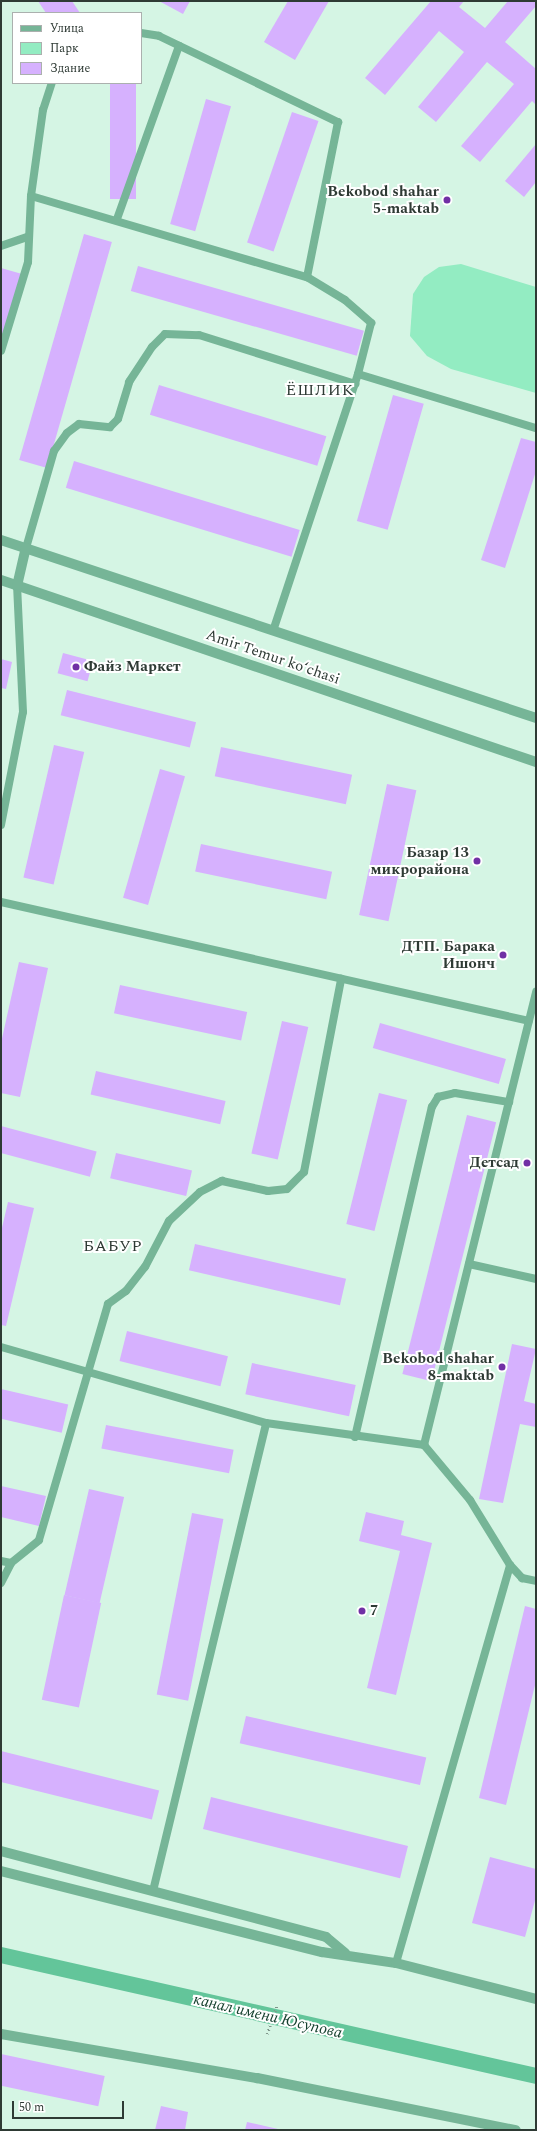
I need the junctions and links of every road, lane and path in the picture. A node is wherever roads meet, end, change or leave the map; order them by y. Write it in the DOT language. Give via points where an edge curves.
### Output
graph roads {
  1 [pos="142,33"];
  2 [pos="179,46"];
  3 [pos="52,84"];
  4 [pos="31,196"];
  5 [pos="117,220"];
  6 [pos="27,237"];
  7 [pos="1,246"];
  8 [pos="307,277"];
  9 [pos="1,351"];
  10 [pos="358,374"];
  11 [pos="354,384"];
  12 [pos="536,428"];
  13 [pos="1,540"];
  14 [pos="26,548"];
  15 [pos="1,580"];
  16 [pos="17,586"];
  17 [pos="273,631"];
  18 [pos="536,718"];
  19 [pos="536,762"];
  20 [pos="1,825"];
  21 [pos="1,902"];
  22 [pos="341,979"];
  23 [pos="536,992"];
  24 [pos="529,1021"];
  25 [pos="509,1102"];
  26 [pos="469,1264"];
  27 [pos="536,1279"];
  28 [pos="1,1347"];
  29 [pos="88,1372"];
  30 [pos="266,1423"];
  31 [pos="355,1437"];
  32 [pos="424,1446"];
  33 [pos="1,1561"];
  34 [pos="11,1564"];
  35 [pos="510,1565"];
  36 [pos="536,1581"];
  37 [pos="1,1584"];
  38 [pos="1,1851"];
  39 [pos="1,1871"];
  40 [pos="153,1891"];
  41 [pos="345,1953"];
  42 [pos="396,1963"];
  43 [pos="536,1999"];
  44 [pos="277,2004"];
  45 [pos="1,2034"];
  46 [pos="267,2034"];
  47 [pos="516,2130"];
  1 -- 2 [label="lane"];
  2 -- 5 [label="lane"];
  2 -- 8 [label="lane" via="338,122"];
  3 -- 4 [label="lane" via="43,110"];
  4 -- 5 [label="lane"];
  4 -- 6 [label="lane"];
  5 -- 8 [label="lane"];
  6 -- 7 [label="lane"];
  6 -- 9 [label="lane" via="28,262"];
  8 -- 10 [label="lane" via="345,300 371,323"];
  10 -- 11 [label="lane"];
  10 -- 12 [label="lane"];
  11 -- 14 [label="lane" via="199,335 166,334 152,347 129,382 118,419 110,428 79,424 67,432 54,451"];
  11 -- 17 [label="lane"];
  13 -- 14 [label="street, Amir Temur koʻchasi"];
  14 -- 16 [label="street"];
  14 -- 17 [label="street, Amir Temur koʻchasi"];
  15 -- 16 [label="street, Amir Temur koʻchasi"];
  16 -- 19 [label="street, Amir Temur koʻchasi"];
  16 -- 20 [label="lane" via="23,712"];
  17 -- 18 [label="street, Amir Temur koʻchasi"];
  21 -- 22 [label="lane"];
  22 -- 24 [label="lane"];
  22 -- 29 [label="lane" via="304,1172 287,1189 268,1191 222,1181 200,1192 169,1221 145,1267 126,1291 108,1304"];
  23 -- 24 [label="lane"];
  24 -- 25 [label="lane"];
  25 -- 26 [label="lane"];
  25 -- 31 [label="lane" via="455,1093 438,1097 432,1107"];
  26 -- 27 [label="lane"];
  26 -- 32 [label="lane"];
  28 -- 29 [label="lane"];
  29 -- 30 [label="lane"];
  29 -- 34 [label="lane" via="39,1540"];
  30 -- 31 [label="lane"];
  30 -- 40 [label="lane"];
  31 -- 32 [label="lane"];
  32 -- 35 [label="lane" via="470,1500"];
  33 -- 34 [label="lane"];
  34 -- 37 [label="lane"];
  35 -- 36 [label="lane" via="522,1578"];
  35 -- 42 [label="lane"];
  38 -- 40 [label="street"];
  39 -- 41 [label="street" via="322,1952"];
  40 -- 41 [label="street" via="326,1937"];
  41 -- 42 [label="street"];
  42 -- 43 [label="street"];
  44 -- 46 [label="path"];
  45 -- 47 [label="street" via="257,2078"];
}
